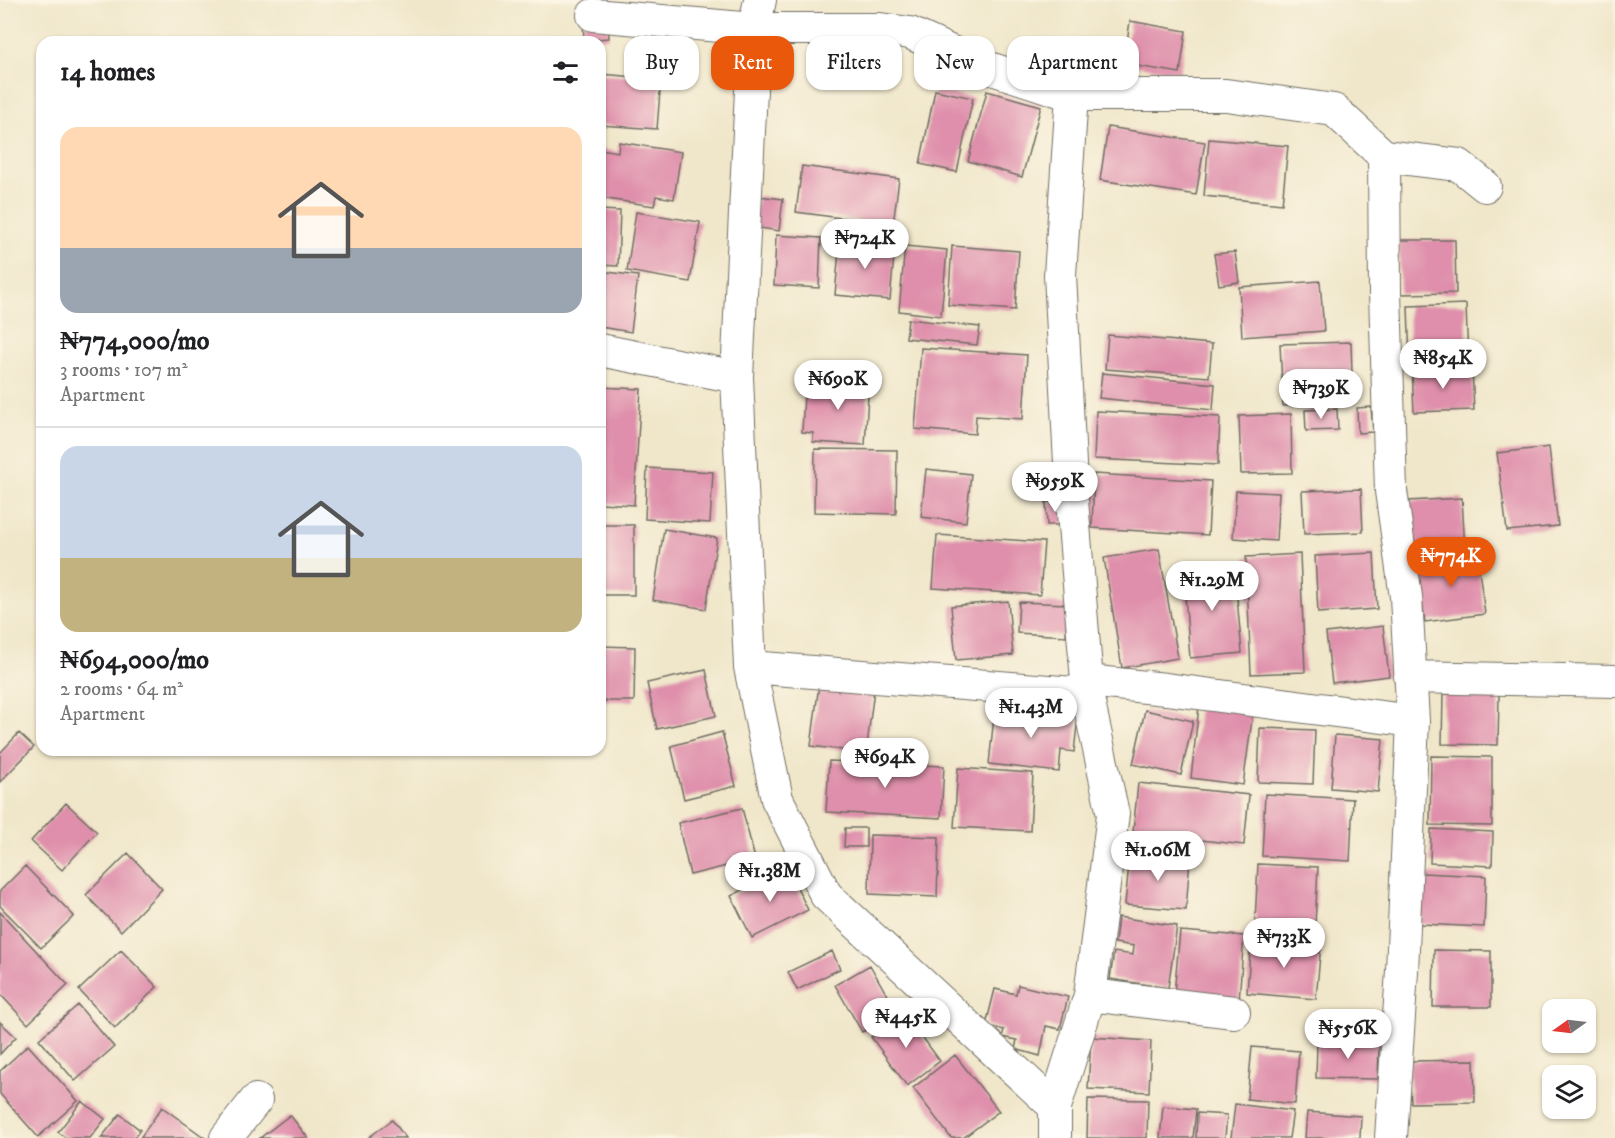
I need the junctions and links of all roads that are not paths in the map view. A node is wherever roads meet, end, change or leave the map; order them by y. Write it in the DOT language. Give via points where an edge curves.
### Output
graph roads {
  1 [pos="757,14"];
  2 [pos="593,15"];
  3 [pos="1072,95"];
  4 [pos="1384,156"];
  5 [pos="1485,186"];
  6 [pos="606,351"];
  7 [pos="737,377"];
  8 [pos="750,667"];
  9 [pos="1410,677"];
  10 [pos="1615,681"];
  11 [pos="1087,688"];
  12 [pos="1413,721"];
  13 [pos="1090,995"];
  14 [pos="1234,1012"];
  15 [pos="256,1100"];
  16 [pos="1054,1107"];
  17 [pos="226,1138"];
  18 [pos="1054,1138"];
  19 [pos="1391,1138"];
  1 -- 2 [label="street"];
  1 -- 3 [label="street" via="910,33 980,65"];
  1 -- 7 [label="street"];
  3 -- 4 [label="street" via="1226,94 1334,110"];
  3 -- 11 [label="street" via="1060,275"];
  4 -- 5 [label="street" via="1459,165"];
  4 -- 9 [label="street" via="1391,491 1406,597"];
  6 -- 7 [label="street"];
  7 -- 8 [label="street"];
  8 -- 11 [label="street"];
  8 -- 16 [label="street" via="777,799 826,895"];
  9 -- 10 [label="street"];
  9 -- 12 [label="street"];
  11 -- 12 [label="street" via="1166,689"];
  11 -- 13 [label="street" via="1113,814"];
  12 -- 19 [label="street"];
  13 -- 14 [label="street"];
  13 -- 16 [label="street"];
  15 -- 17 [label="street"];
  16 -- 18 [label="street"];
}
